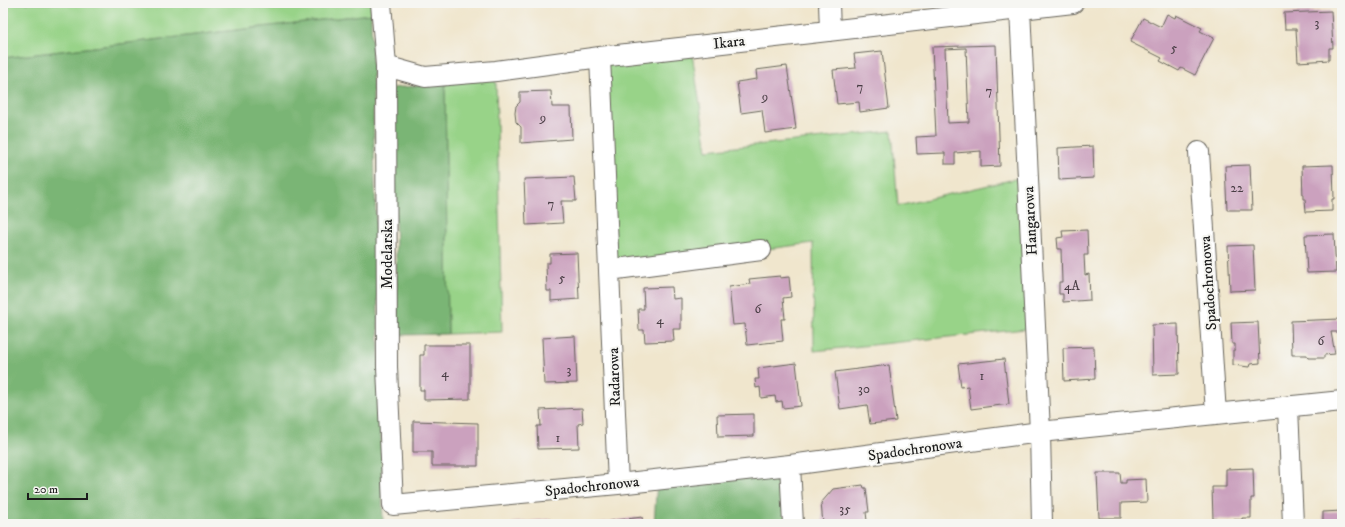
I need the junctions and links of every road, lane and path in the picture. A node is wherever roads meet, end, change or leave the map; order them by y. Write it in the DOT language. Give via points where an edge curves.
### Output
graph roads {
  1 [pos="381,3"];
  2 [pos="828,3"];
  3 [pos="1073,3"];
  4 [pos="1020,9"];
  5 [pos="830,31"];
  6 [pos="600,57"];
  7 [pos="386,66"];
  8 [pos="1199,152"];
  9 [pos="760,250"];
  10 [pos="609,270"];
  11 [pos="1342,401"];
  12 [pos="1288,407"];
  13 [pos="1216,414"];
  14 [pos="1040,432"];
  15 [pos="790,465"];
  16 [pos="618,484"];
  17 [pos="393,505"];
  18 [pos="793,524"];
  19 [pos="1042,524"];
  20 [pos="1293,524"];
  1 -- 7 [label="street, Modelarska"];
  2 -- 5 [label="street"];
  3 -- 4 [label="street, Ikara"];
  4 -- 5 [label="street, Ikara"];
  4 -- 14 [label="street, Hangarowa"];
  5 -- 6 [label="street, Ikara"];
  6 -- 7 [label="street, Ikara" via="496,71 425,77"];
  6 -- 10 [label="street, Radarowa"];
  7 -- 17 [label="street, Modelarska" via="387,367"];
  8 -- 13 [label="street, Spadochronowa"];
  9 -- 10 [label="street"];
  10 -- 16 [label="street, Radarowa"];
  11 -- 12 [label="street, Spadochronowa"];
  12 -- 13 [label="street, Spadochronowa"];
  12 -- 20 [label="street"];
  13 -- 14 [label="street, Spadochronowa"];
  14 -- 15 [label="street, Spadochronowa"];
  14 -- 19 [label="street"];
  15 -- 16 [label="street, Spadochronowa"];
  15 -- 18 [label="street"];
  16 -- 17 [label="street, Spadochronowa"];
}
